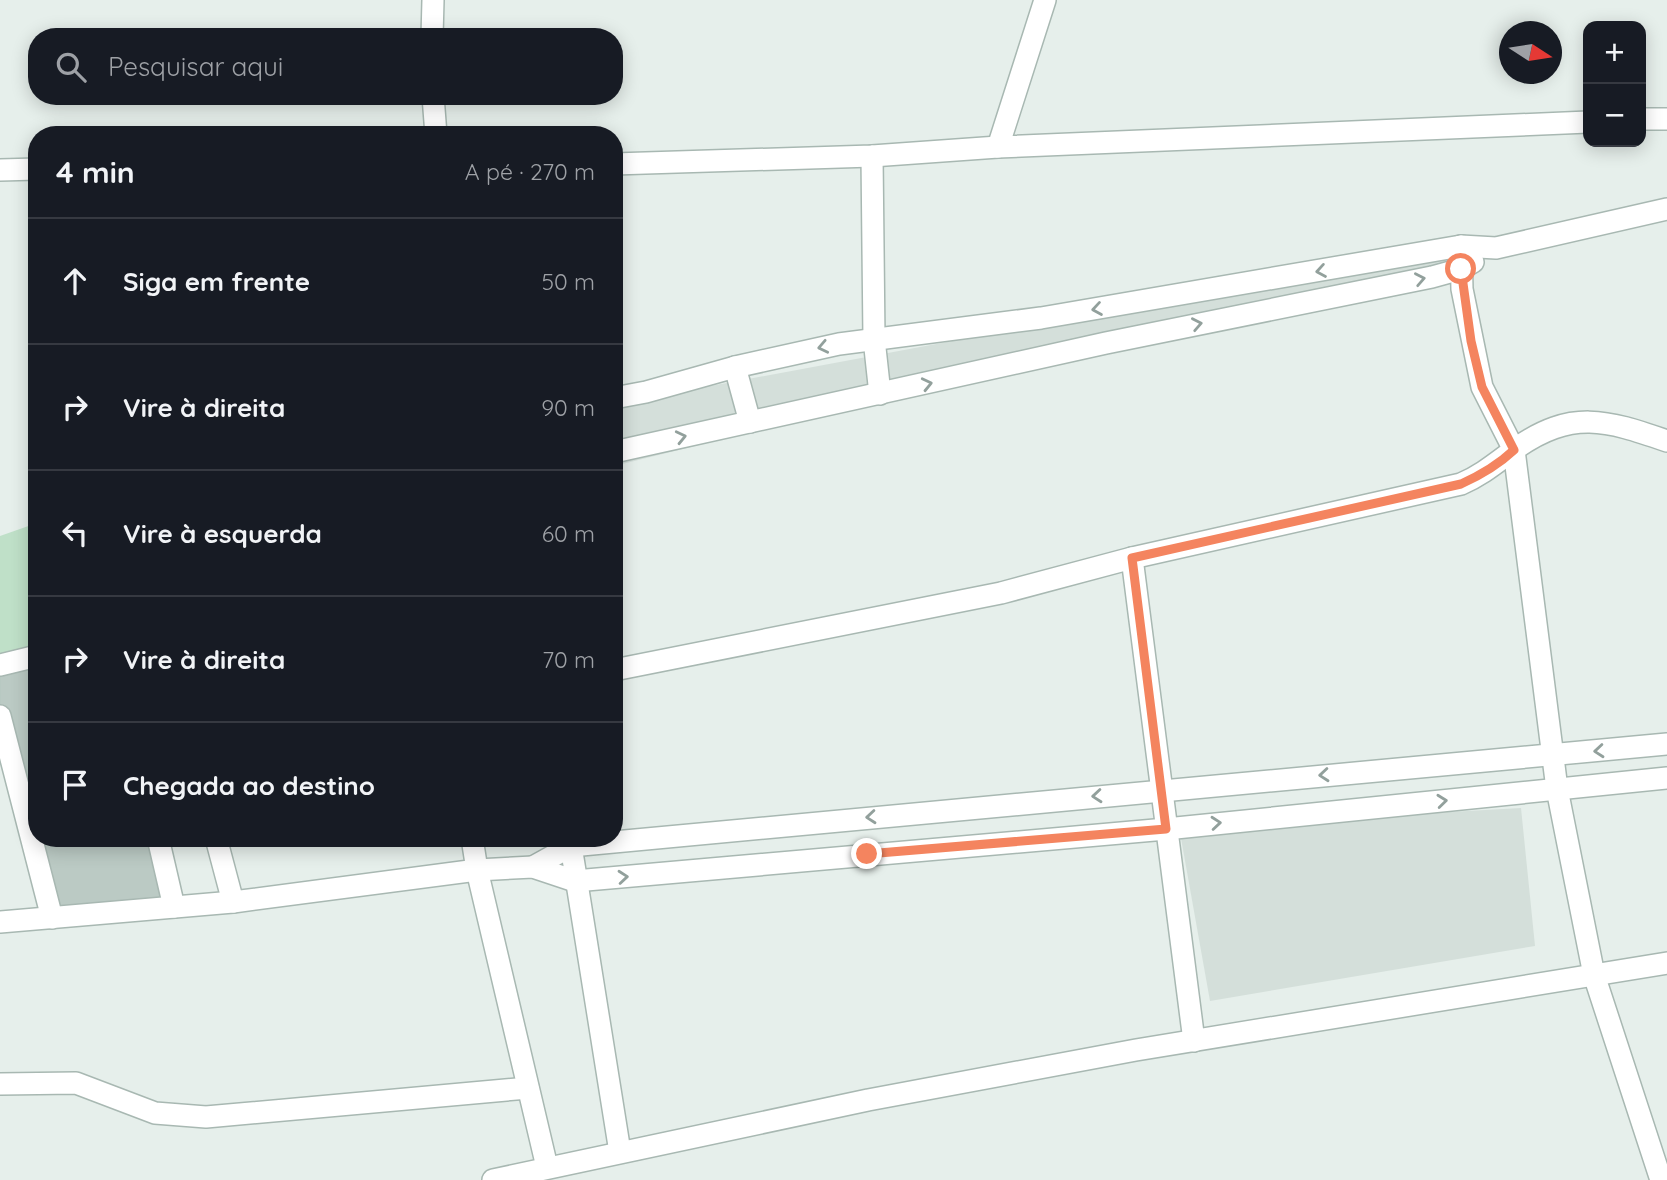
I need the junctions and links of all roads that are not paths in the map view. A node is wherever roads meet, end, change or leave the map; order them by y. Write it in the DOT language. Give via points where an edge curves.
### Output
graph roads {
  1 [pos="433,0"];
  2 [pos="1045,0"];
  3 [pos="432,28"];
  4 [pos="434,105"];
  5 [pos="1667,119"];
  6 [pos="1646,120"];
  7 [pos="1583,122"];
  8 [pos="435,126"];
  9 [pos="998,147"];
  10 [pos="872,156"];
  11 [pos="623,164"];
  12 [pos="28,169"];
  13 [pos="0,170"];
  14 [pos="1667,209"];
  15 [pos="1461,246"];
  16 [pos="1496,248"];
  17 [pos="1461,269"];
  18 [pos="1146,301"];
  19 [pos="1154,333"];
  20 [pos="874,339"];
  21 [pos="735,368"];
  22 [pos="880,394"];
  23 [pos="623,396"];
  24 [pos="750,422"];
  25 [pos="1667,441"];
  26 [pos="623,450"];
  27 [pos="1514,450"];
  28 [pos="1132,558"];
  29 [pos="28,658"];
  30 [pos="0,665"];
  31 [pos="623,668"];
  32 [pos="0,716"];
  33 [pos="1667,744"];
  34 [pos="1553,755"];
  35 [pos="1372,770"];
  36 [pos="1667,778"];
  37 [pos="1557,789"];
  38 [pos="1160,790"];
  39 [pos="1381,807"];
  40 [pos="962,808"];
  41 [pos="28,825"];
  42 [pos="770,826"];
  43 [pos="1166,829"];
  44 [pos="623,840"];
  45 [pos="970,846"];
  46 [pos="34,847"];
  47 [pos="160,847"];
  48 [pos="218,847"];
  49 [pos="473,847"];
  50 [pos="568,847"];
  51 [pos="571,847"];
  52 [pos="774,862"];
  53 [pos="533,867"];
  54 [pos="477,870"];
  55 [pos="575,881"];
  56 [pos="233,902"];
  57 [pos="174,907"];
  58 [pos="52,918"];
  59 [pos="0,922"];
  60 [pos="1667,963"];
  61 [pos="1594,975"];
  62 [pos="1194,1041"];
  63 [pos="0,1084"];
  64 [pos="528,1088"];
  65 [pos="620,1152"];
  66 [pos="547,1167"];
  67 [pos="494,1180"];
  68 [pos="1661,1180"];
  1 -- 3 [label="street"];
  2 -- 9 [label="street"];
  4 -- 8 [label="street"];
  5 -- 6 [label="street"];
  7 -- 9 [label="street"];
  9 -- 10 [label="street"];
  10 -- 11 [label="street"];
  10 -- 20 [label="street"];
  12 -- 13 [label="street"];
  14 -- 16 [label="street"];
  15 -- 16 [label="street"];
  15 -- 17 [label="street"];
  15 -- 18 [label="street, one-way"];
  16 -- 17 [label="street"];
  19 -- 17 [label="street, one-way"];
  17 -- 27 [label="street" via="1482,387"];
  18 -- 19 [label="street"];
  18 -- 20 [label="street, one-way"];
  22 -- 19 [label="street, one-way"];
  20 -- 21 [label="street, one-way"];
  20 -- 22 [label="street"];
  21 -- 23 [label="street"];
  21 -- 24 [label="street"];
  22 -- 24 [label="street"];
  26 -- 24 [label="street, one-way"];
  25 -- 27 [label="street" via="1619,424 1594,421 1547,431"];
  27 -- 28 [label="street" via="1491,469 1461,484"];
  27 -- 34 [label="street"];
  28 -- 31 [label="street" via="1002,593"];
  28 -- 38 [label="street"];
  29 -- 30 [label="street"];
  32 -- 41 [label="street"];
  33 -- 34 [label="street, one-way"];
  34 -- 35 [label="street"];
  34 -- 37 [label="street"];
  35 -- 38 [label="street, one-way"];
  35 -- 39 [label="street"];
  36 -- 37 [label="street"];
  39 -- 37 [label="street, one-way"];
  37 -- 61 [label="street"];
  38 -- 40 [label="street, one-way"];
  38 -- 43 [label="street"];
  43 -- 39 [label="street, one-way"];
  40 -- 42 [label="street, one-way"];
  40 -- 45 [label="street"];
  42 -- 44 [label="street"];
  42 -- 52 [label="street"];
  43 -- 45 [label="street"];
  43 -- 62 [label="street"];
  45 -- 52 [label="street"];
  46 -- 58 [label="street"];
  47 -- 57 [label="street"];
  48 -- 56 [label="street"];
  49 -- 54 [label="street"];
  50 -- 53 [label="street"];
  51 -- 55 [label="street"];
  55 -- 52 [label="street, one-way"];
  53 -- 54 [label="street"];
  53 -- 55 [label="street"];
  54 -- 56 [label="street"];
  54 -- 64 [label="street"];
  55 -- 65 [label="street"];
  56 -- 57 [label="street"];
  57 -- 58 [label="street"];
  58 -- 59 [label="street"];
  60 -- 61 [label="street"];
  61 -- 62 [label="street"];
  61 -- 68 [label="street"];
  62 -- 65 [label="street" via="869,1100"];
  63 -- 64 [label="street" via="76,1083 155,1113 206,1117"];
  64 -- 66 [label="street"];
  65 -- 66 [label="street"];
  66 -- 67 [label="street"];
}
